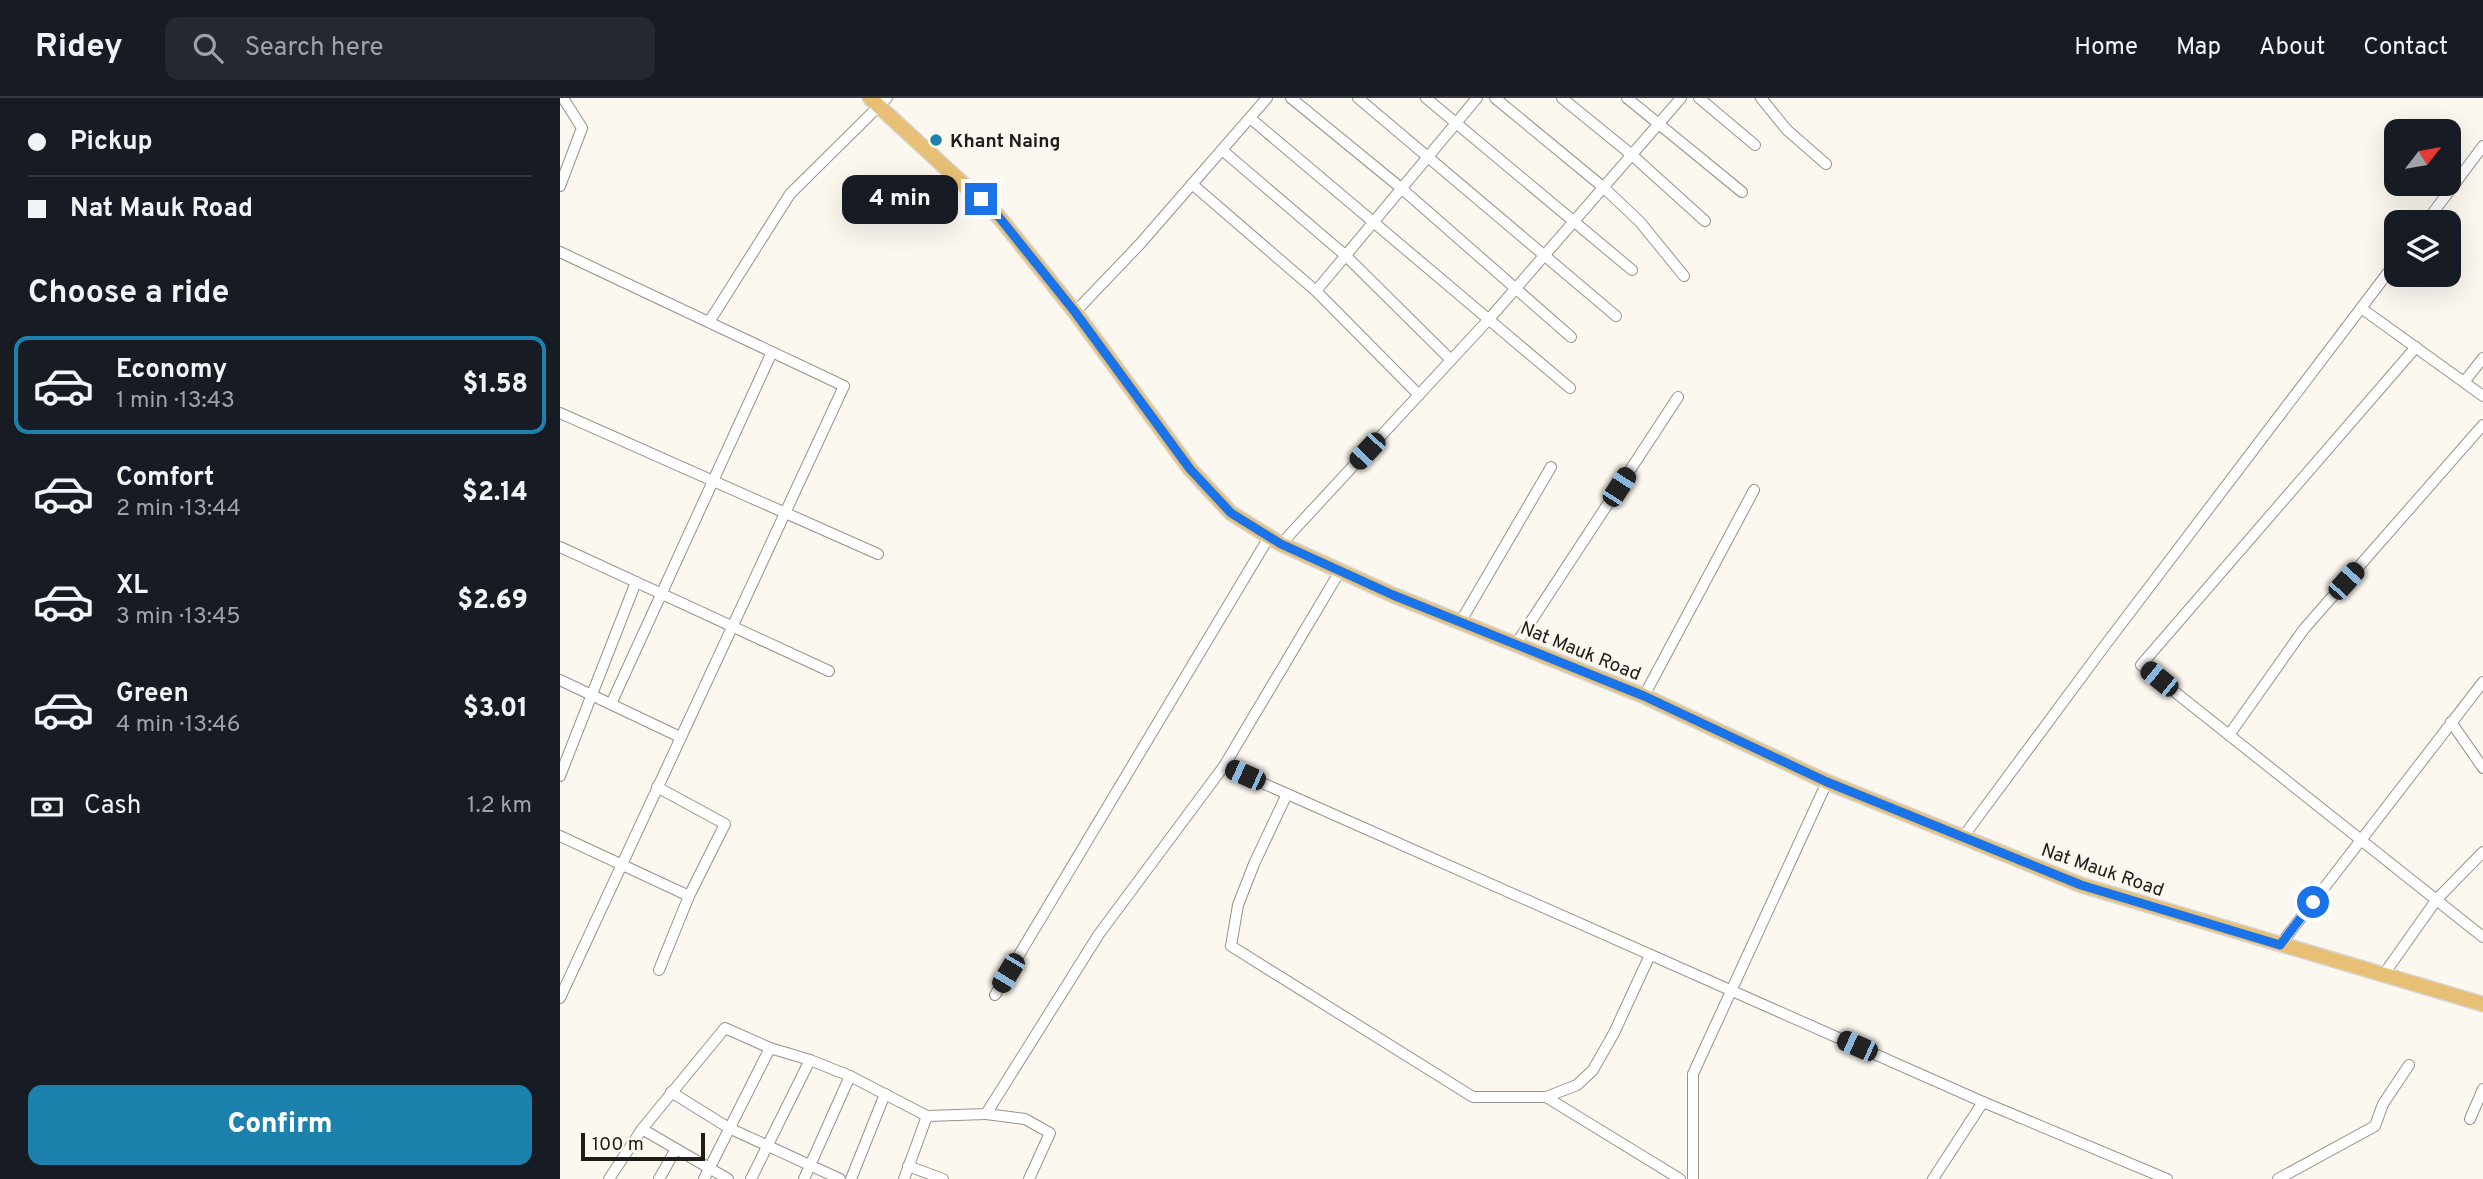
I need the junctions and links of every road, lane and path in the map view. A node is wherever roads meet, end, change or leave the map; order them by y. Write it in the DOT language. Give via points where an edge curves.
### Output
graph roads {
  1 [pos="563,98"];
  2 [pos="1267,98"];
  3 [pos="1291,98"];
  4 [pos="1358,98"];
  5 [pos="1426,98"];
  6 [pos="1477,98"];
  7 [pos="1495,98"];
  8 [pos="1562,98"];
  9 [pos="1627,98"];
  10 [pos="1681,98"];
  11 [pos="1699,98"];
  12 [pos="1761,98"];
  13 [pos="879,101"];
  14 [pos="1250,118"];
  15 [pos="1456,123"];
  16 [pos="1659,123"];
  17 [pos="1755,145"];
  18 [pos="2483,146"];
  19 [pos="1222,150"];
  20 [pos="1428,155"];
  21 [pos="1632,155"];
  22 [pos="1826,164"];
  23 [pos="1192,184"];
  24 [pos="560,186"];
  25 [pos="1603,187"];
  26 [pos="1401,188"];
  27 [pos="1742,192"];
  28 [pos="2435,210"];
  29 [pos="1373,221"];
  30 [pos="1574,221"];
  31 [pos="1705,221"];
  32 [pos="560,252"];
  33 [pos="1345,255"];
  34 [pos="1544,255"];
  35 [pos="1633,270"];
  36 [pos="1684,275"];
  37 [pos="2384,278"];
  38 [pos="1516,288"];
  39 [pos="1316,290"];
  40 [pos="2361,308"];
  41 [pos="1075,312"];
  42 [pos="1616,316"];
  43 [pos="1490,318"];
  44 [pos="709,322"];
  45 [pos="1572,337"];
  46 [pos="2416,347"];
  47 [pos="772,352"];
  48 [pos="2483,358"];
  49 [pos="1451,360"];
  50 [pos="2465,382"];
  51 [pos="1570,388"];
  52 [pos="1419,395"];
  53 [pos="2483,396"];
  54 [pos="1678,397"];
  55 [pos="560,413"];
  56 [pos="2483,425"];
  57 [pos="1551,467"];
  58 [pos="713,480"];
  59 [pos="1754,490"];
  60 [pos="785,511"];
  61 [pos="1275,540"];
  62 [pos="560,547"];
  63 [pos="878,554"];
  64 [pos="1340,571"];
  65 [pos="636,582"];
  66 [pos="661,594"];
  67 [pos="1461,621"];
  68 [pos="731,626"];
  69 [pos="1517,644"];
  70 [pos="829,671"];
  71 [pos="560,680"];
  72 [pos="2483,682"];
  73 [pos="591,695"];
  74 [pos="1644,696"];
  75 [pos="611,704"];
  76 [pos="2451,722"];
  77 [pos="2229,735"];
  78 [pos="680,737"];
  79 [pos="1224,766"];
  80 [pos="2483,768"];
  81 [pos="560,776"];
  82 [pos="1827,782"];
  83 [pos="657,787"];
  84 [pos="1287,794"];
  85 [pos="560,836"];
  86 [pos="1963,838"];
  87 [pos="2362,839"];
  88 [pos="2483,852"];
  89 [pos="622,864"];
  90 [pos="689,896"];
  91 [pos="2437,899"];
  92 [pos="2483,937"];
  93 [pos="2280,945"];
  94 [pos="1650,955"];
  95 [pos="659,970"];
  96 [pos="2384,974"];
  97 [pos="1732,991"];
  98 [pos="995,995"];
  99 [pos="560,998"];
  100 [pos="2483,1003"];
  101 [pos="770,1048"];
  102 [pos="810,1060"];
  103 [pos="2409,1065"];
  104 [pos="850,1076"];
  105 [pos="2483,1089"];
  106 [pos="671,1092"];
  107 [pos="885,1094"];
  108 [pos="1546,1097"];
  109 [pos="1983,1102"];
  110 [pos="986,1114"];
  111 [pos="928,1116"];
  112 [pos="2470,1119"];
  113 [pos="729,1128"];
  114 [pos="642,1129"];
  115 [pos="768,1146"];
  116 [pos="676,1149"];
  117 [pos="809,1164"];
  118 [pos="908,1166"];
  119 [pos="710,1169"];
  120 [pos="609,1179"];
  121 [pos="659,1179"];
  122 [pos="704,1179"];
  123 [pos="728,1179"];
  124 [pos="751,1179"];
  125 [pos="804,1179"];
  126 [pos="840,1179"];
  127 [pos="851,1179"];
  128 [pos="904,1179"];
  129 [pos="943,1179"];
  130 [pos="1029,1179"];
  131 [pos="1680,1179"];
  132 [pos="1693,1179"];
  133 [pos="1933,1179"];
  134 [pos="2167,1179"];
  135 [pos="2278,1179"];
  1 -- 24 [label="street" via="582,128"];
  2 -- 14 [label="street"];
  3 -- 26 [label="street"];
  4 -- 20 [label="street"];
  5 -- 15 [label="street"];
  6 -- 15 [label="street"];
  7 -- 25 [label="street"];
  8 -- 21 [label="street"];
  9 -- 16 [label="street"];
  10 -- 16 [label="street"];
  11 -- 17 [label="street"];
  12 -- 22 [label="street" via="1787,130"];
  13 -- 41 [label="highway, Nat Mauk Road" via="999,217"];
  13 -- 44 [label="street" via="790,194"];
  14 -- 19 [label="street"];
  14 -- 29 [label="street"];
  15 -- 20 [label="street"];
  15 -- 30 [label="street"];
  16 -- 21 [label="street"];
  16 -- 27 [label="street"];
  18 -- 28 [label="street"];
  19 -- 23 [label="street"];
  19 -- 33 [label="street"];
  20 -- 26 [label="street"];
  20 -- 34 [label="street"];
  21 -- 25 [label="street"];
  21 -- 31 [label="street"];
  23 -- 39 [label="street"];
  23 -- 41 [label="street"];
  25 -- 30 [label="street"];
  25 -- 36 [label="street" via="1640,222"];
  26 -- 29 [label="street"];
  26 -- 38 [label="street"];
  29 -- 33 [label="street"];
  29 -- 43 [label="street"];
  30 -- 34 [label="street"];
  30 -- 35 [label="street"];
  32 -- 44 [label="street"];
  33 -- 39 [label="street"];
  33 -- 49 [label="street"];
  34 -- 38 [label="street"];
  34 -- 42 [label="street"];
  37 -- 40 [label="street"];
  38 -- 43 [label="street"];
  38 -- 45 [label="street"];
  39 -- 52 [label="street"];
  40 -- 46 [label="street"];
  40 -- 86 [label="street"];
  41 -- 61 [label="highway, Nat Mauk Road" via="1190,469 1231,513"];
  43 -- 49 [label="street"];
  43 -- 51 [label="street"];
  44 -- 47 [label="street"];
  46 -- 50 [label="street"];
  46 -- 77 [label="street" via="2141,665"];
  47 -- 58 [label="street"];
  47 -- 60 [label="street" via="844,386"];
  48 -- 50 [label="street"];
  49 -- 52 [label="street"];
  50 -- 53 [label="street"];
  52 -- 61 [label="street"];
  54 -- 69 [label="street"];
  55 -- 58 [label="street"];
  56 -- 77 [label="street" via="2304,629"];
  57 -- 67 [label="street"];
  58 -- 60 [label="street"];
  58 -- 66 [label="street"];
  59 -- 74 [label="street"];
  60 -- 63 [label="street"];
  60 -- 68 [label="street"];
  61 -- 64 [label="highway, Nat Mauk Road"];
  61 -- 98 [label="street"];
  62 -- 65 [label="street"];
  64 -- 67 [label="highway, Nat Mauk Road"];
  64 -- 79 [label="street"];
  65 -- 66 [label="street"];
  65 -- 73 [label="street"];
  66 -- 68 [label="street"];
  66 -- 75 [label="street"];
  67 -- 69 [label="highway, Nat Mauk Road"];
  68 -- 70 [label="street"];
  68 -- 78 [label="street"];
  69 -- 74 [label="highway, Nat Mauk Road"];
  71 -- 73 [label="street"];
  72 -- 76 [label="street"];
  73 -- 75 [label="street"];
  73 -- 81 [label="street"];
  74 -- 82 [label="highway, Nat Mauk Road"];
  75 -- 78 [label="street"];
  76 -- 80 [label="street"];
  76 -- 87 [label="street"];
  77 -- 87 [label="street"];
  78 -- 83 [label="street"];
  79 -- 84 [label="street"];
  79 -- 110 [label="street" via="1099,934"];
  82 -- 86 [label="highway, Nat Mauk Road"];
  82 -- 97 [label="street"];
  83 -- 89 [label="street"];
  83 -- 90 [label="street" via="725,824"];
  84 -- 94 [label="street"];
  84 -- 108 [label="street" via="1238,905 1231,946 1473,1097"];
  85 -- 89 [label="street"];
  86 -- 93 [label="highway, Nat Mauk Road" via="2081,885"];
  87 -- 91 [label="street"];
  87 -- 93 [label="street"];
  88 -- 91 [label="street"];
  89 -- 90 [label="street"];
  89 -- 99 [label="street"];
  90 -- 95 [label="street"];
  91 -- 92 [label="street"];
  91 -- 96 [label="street"];
  93 -- 96 [label="highway, Nat Mauk Road"];
  94 -- 97 [label="street"];
  94 -- 108 [label="street" via="1593,1070 1577,1085"];
  96 -- 100 [label="highway, Nat Mauk Road"];
  97 -- 109 [label="street"];
  97 -- 132 [label="street" via="1693,1074"];
  101 -- 102 [label="street"];
  101 -- 106 [label="street" via="724,1028"];
  101 -- 113 [label="street"];
  102 -- 104 [label="street"];
  102 -- 115 [label="street"];
  103 -- 135 [label="street" via="2383,1104 2375,1126"];
  104 -- 107 [label="street"];
  104 -- 117 [label="street"];
  105 -- 112 [label="street"];
  106 -- 113 [label="street"];
  106 -- 114 [label="street"];
  107 -- 111 [label="street"];
  107 -- 127 [label="street"];
  108 -- 131 [label="street"];
  109 -- 133 [label="street"];
  109 -- 134 [label="street"];
  110 -- 111 [label="street"];
  110 -- 130 [label="street" via="1025,1119 1050,1133"];
  111 -- 118 [label="street"];
  113 -- 115 [label="street"];
  113 -- 119 [label="street"];
  114 -- 116 [label="street"];
  114 -- 120 [label="street"];
  115 -- 117 [label="street"];
  115 -- 124 [label="street"];
  116 -- 119 [label="street"];
  116 -- 121 [label="street"];
  117 -- 125 [label="street"];
  117 -- 126 [label="street"];
  118 -- 128 [label="street"];
  118 -- 129 [label="street"];
  119 -- 122 [label="street"];
  119 -- 123 [label="street"];
}
